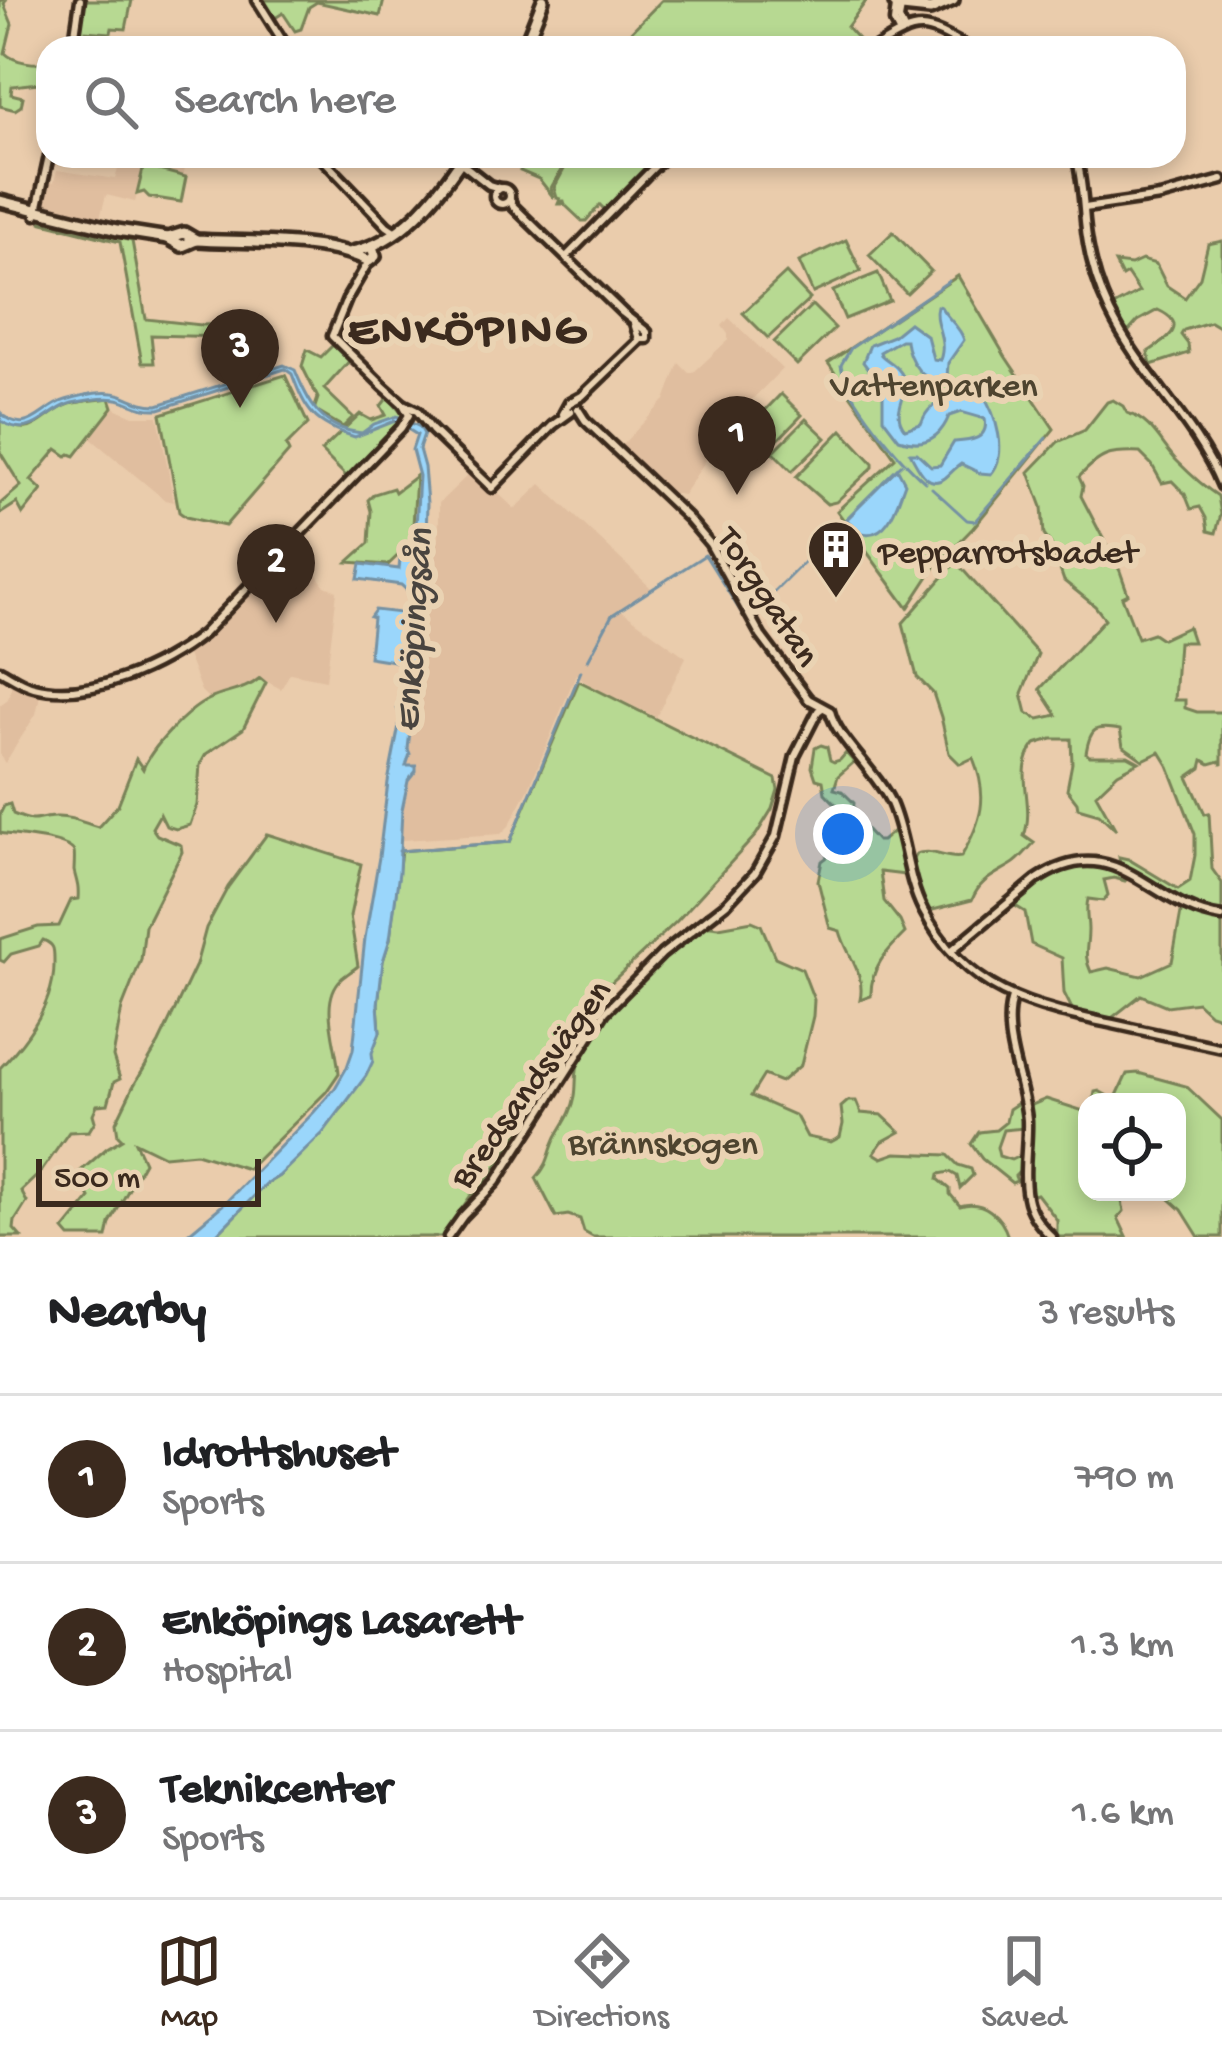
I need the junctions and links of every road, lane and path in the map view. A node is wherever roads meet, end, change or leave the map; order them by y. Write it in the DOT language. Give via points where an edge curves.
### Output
graph roads {
  1 [pos="82,0"];
  2 [pos="257,0"];
  3 [pos="544,0"];
  4 [pos="951,0"];
  5 [pos="898,3"];
  6 [pos="902,31"];
  7 [pos="76,36"];
  8 [pos="280,36"];
  9 [pos="529,36"];
  10 [pos="894,36"];
  11 [pos="947,36"];
  12 [pos="49,168"];
  13 [pos="332,168"];
  14 [pos="455,168"];
  15 [pos="472,168"];
  16 [pos="653,168"];
  17 [pos="1078,168"];
  18 [pos="1222,180"];
  19 [pos="0,204"];
  20 [pos="1084,208"];
  21 [pos="36,213"];
  22 [pos="396,233"];
  23 [pos="575,247"];
  24 [pos="367,257"];
  25 [pos="566,257"];
  26 [pos="576,267"];
  27 [pos="573,408"];
  28 [pos="410,418"];
  29 [pos="1222,486"];
  30 [pos="0,670"];
  31 [pos="822,716"];
  32 [pos="1222,916"];
  33 [pos="952,950"];
  34 [pos="1012,997"];
  35 [pos="1222,1048"];
  36 [pos="448,1237"];
  37 [pos="1052,1237"];
  1 -- 7 [label="street"];
  2 -- 8 [label="street"];
  3 -- 9 [label="main road"];
  4 -- 5 [label="main road" via="930,10"];
  5 -- 6 [label="street"];
  6 -- 10 [label="street"];
  6 -- 11 [label="street"];
  12 -- 21 [label="street"];
  13 -- 22 [label="street"];
  14 -- 22 [label="main road"];
  15 -- 25 [label="street" via="507,189 509,203"];
  16 -- 23 [label="street"];
  17 -- 20 [label="street"];
  18 -- 20 [label="street"];
  19 -- 21 [label="main road"];
  20 -- 29 [label="street" via="1094,272 1112,317"];
  21 -- 24 [label="main road" via="174,238 184,232 192,240"];
  22 -- 24 [label="main road"];
  23 -- 25 [label="street"];
  23 -- 26 [label="street"];
  24 -- 28 [label="street" via="332,336"];
  25 -- 26 [label="street"];
  26 -- 27 [label="street" via="639,336"];
  27 -- 28 [label="street" via="492,488"];
  27 -- 31 [label="street, Torggatan" via="710,544 761,636"];
  28 -- 30 [label="street" via="178,652 121,679 72,688 38,688"];
  31 -- 33 [label="street" via="887,794 919,901"];
  31 -- 36 [label="street, Bredsandsvägen" via="800,744 776,836 755,873 605,1012 496,1182"];
  32 -- 33 [label="street" via="1182,905 1121,868 1076,863 1042,876"];
  33 -- 34 [label="street"];
  34 -- 35 [label="street"];
  34 -- 37 [label="street" via="1011,1041 1027,1122 1026,1192"];
}
